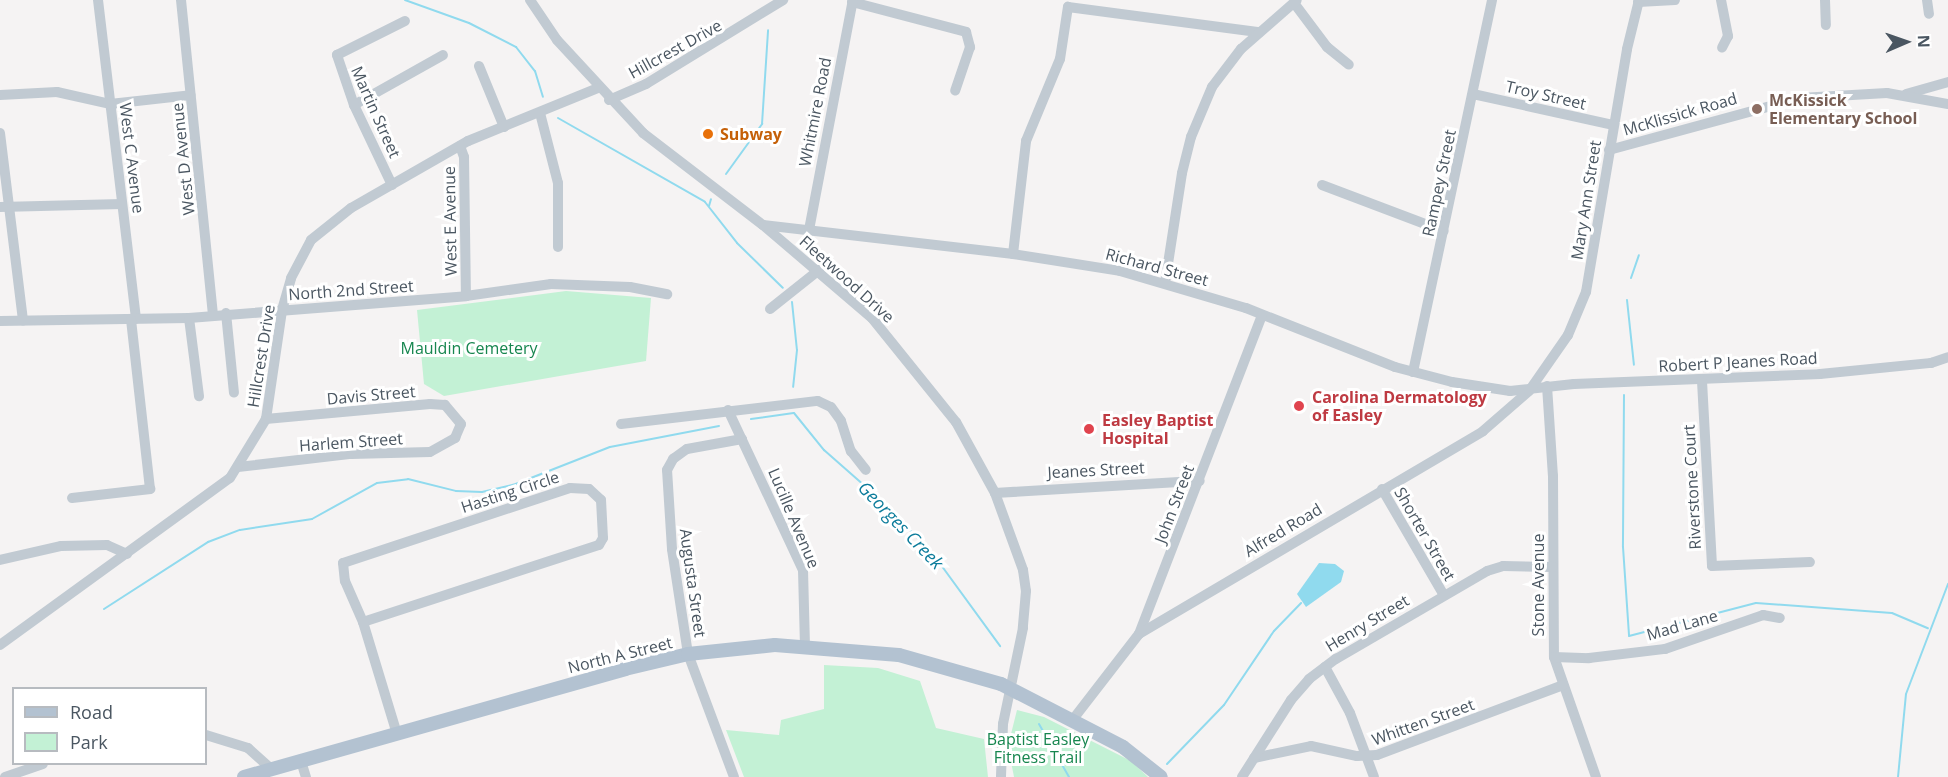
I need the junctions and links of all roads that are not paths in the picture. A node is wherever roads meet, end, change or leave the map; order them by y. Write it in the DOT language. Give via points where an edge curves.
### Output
graph roads {
  1 [pos="98,0"];
  2 [pos="181,0"];
  3 [pos="523,0"];
  4 [pos="530,0"];
  5 [pos="783,0"];
  6 [pos="1492,0"];
  7 [pos="1675,0"];
  8 [pos="1721,0"];
  9 [pos="1825,0"];
  10 [pos="1927,0"];
  11 [pos="852,1"];
  12 [pos="1296,1"];
  13 [pos="1639,1"];
  14 [pos="1929,14"];
  15 [pos="405,21"];
  16 [pos="544,21"];
  17 [pos="1826,25"];
  18 [pos="1259,32"];
  19 [pos="1722,48"];
  20 [pos="443,55"];
  21 [pos="1349,65"];
  22 [pos="479,66"];
  23 [pos="1948,82"];
  24 [pos="598,88"];
  25 [pos="956,91"];
  26 [pos="1473,94"];
  27 [pos="0,95"];
  28 [pos="191,95"];
  29 [pos="1902,95"];
  30 [pos="609,100"];
  31 [pos="110,104"];
  32 [pos="1948,104"];
  33 [pos="354,105"];
  34 [pos="540,113"];
  35 [pos="1613,125"];
  36 [pos="504,127"];
  37 [pos="0,133"];
  38 [pos="460,146"];
  39 [pos="1609,150"];
  40 [pos="392,185"];
  41 [pos="1322,185"];
  42 [pos="122,204"];
  43 [pos="4,208"];
  44 [pos="764,225"];
  45 [pos="809,230"];
  46 [pos="1444,231"];
  47 [pos="558,247"];
  48 [pos="1012,254"];
  49 [pos="819,270"];
  50 [pos="1165,283"];
  51 [pos="667,294"];
  52 [pos="466,296"];
  53 [pos="770,309"];
  54 [pos="282,310"];
  55 [pos="226,313"];
  56 [pos="213,315"];
  57 [pos="1262,316"];
  58 [pos="189,318"];
  59 [pos="134,319"];
  60 [pos="0,321"];
  61 [pos="23,321"];
  62 [pos="1948,357"];
  63 [pos="1413,372"];
  64 [pos="1702,381"];
  65 [pos="1547,386"];
  66 [pos="1529,391"];
  67 [pos="234,393"];
  68 [pos="199,396"];
  69 [pos="728,410"];
  70 [pos="266,419"];
  71 [pos="621,424"];
  72 [pos="460,432"];
  73 [pos="742,439"];
  74 [pos="238,467"];
  75 [pos="866,470"];
  76 [pos="1200,481"];
  77 [pos="1382,489"];
  78 [pos="995,493"];
  79 [pos="72,498"];
  80 [pos="127,554"];
  81 [pos="0,560"];
  82 [pos="1810,562"];
  83 [pos="1553,567"];
  84 [pos="1443,594"];
  85 [pos="1780,618"];
  86 [pos="363,622"];
  87 [pos="1139,634"];
  88 [pos="0,645"];
  89 [pos="805,645"];
  90 [pos="688,654"];
  91 [pos="1554,657"];
  92 [pos="1325,667"];
  93 [pos="1563,685"];
  94 [pos="1010,688"];
  95 [pos="1074,718"];
  96 [pos="397,734"];
  97 [pos="207,735"];
  98 [pos="1367,757"];
  99 [pos="1254,758"];
  100 [pos="302,760"];
  101 [pos="40,765"];
  102 [pos="271,769"];
  103 [pos="5,777"];
  104 [pos="244,777"];
  105 [pos="306,777"];
  106 [pos="734,777"];
  107 [pos="1001,777"];
  108 [pos="1161,777"];
  109 [pos="1242,777"];
  110 [pos="1374,777"];
  111 [pos="1596,777"];
  1 -- 31 [label="street, West C Avenue"];
  2 -- 28 [label="street, West D Avenue"];
  3 -- 16 [label="street"];
  4 -- 16 [label="street, Fleetwood Drive"];
  5 -- 30 [label="street, Hillcrest Drive" via="646,84"];
  6 -- 26 [label="street, Rampey Street"];
  7 -- 13 [label="street"];
  8 -- 19 [label="street" via="1728,36"];
  9 -- 17 [label="street"];
  10 -- 14 [label="street"];
  11 -- 25 [label="street" via="966,33 970,47"];
  11 -- 45 [label="street, Whitmire Road"];
  12 -- 18 [label="street"];
  12 -- 21 [label="street" via="1327,46"];
  13 -- 35 [label="street, Mary Ann Street"];
  15 -- 33 [label="street, Martin Street" via="337,55"];
  16 -- 24 [label="street, Fleetwood Drive"];
  18 -- 48 [label="street" via="1068,7 1060,59 1026,141"];
  18 -- 50 [label="street" via="1226,64 1191,137"];
  20 -- 33 [label="street"];
  22 -- 36 [label="street"];
  23 -- 29 [label="street, McKlissick Road"];
  24 -- 30 [label="street, Fleetwood Drive"];
  24 -- 34 [label="street, Hillcrest Drive"];
  26 -- 35 [label="street, Troy Street"];
  26 -- 46 [label="street, Rampey Street"];
  27 -- 31 [label="street" via="57,92"];
  28 -- 31 [label="street"];
  28 -- 56 [label="street, West D Avenue"];
  29 -- 32 [label="street, McKlissick Road"];
  29 -- 39 [label="street, McKlissick Road" via="1800,98"];
  30 -- 44 [label="street, Fleetwood Drive" via="667,154"];
  31 -- 42 [label="street, West C Avenue"];
  33 -- 40 [label="street, Martin Street"];
  34 -- 36 [label="street, Hillcrest Drive"];
  34 -- 47 [label="street" via="558,183"];
  35 -- 39 [label="street, Mary Ann Street"];
  36 -- 38 [label="street, Hillcrest Drive"];
  37 -- 43 [label="street"];
  38 -- 40 [label="street, Hillcrest Drive"];
  38 -- 52 [label="street, West E Avenue" via="464,157"];
  39 -- 66 [label="street, Mary Ann Street" via="1586,292 1568,335"];
  40 -- 54 [label="street, Hillcrest Drive" via="351,208 311,240 291,278"];
  41 -- 46 [label="street"];
  42 -- 43 [label="street"];
  42 -- 59 [label="street, West C Avenue"];
  43 -- 61 [label="street"];
  44 -- 45 [label="street, Richard Street"];
  44 -- 49 [label="street, Fleetwood Drive"];
  45 -- 48 [label="street, Richard Street"];
  46 -- 63 [label="street, Rampey Street"];
  48 -- 50 [label="street, Richard Street" via="1087,265"];
  49 -- 53 [label="street"];
  49 -- 78 [label="street, Fleetwood Drive" via="872,318 904,354 956,422"];
  50 -- 57 [label="street, Richard Street"];
  51 -- 52 [label="street, North 2nd Street" via="569,283"];
  52 -- 54 [label="street, North 2nd Street"];
  54 -- 55 [label="street, North 2nd Street"];
  54 -- 70 [label="street, Hillcrest Drive"];
  55 -- 56 [label="street, North 2nd Street"];
  55 -- 67 [label="street"];
  56 -- 58 [label="street, North 2nd Street"];
  57 -- 63 [label="street, Richard Street"];
  57 -- 76 [label="street, John Street"];
  58 -- 59 [label="street, North 2nd Street"];
  58 -- 68 [label="street"];
  59 -- 61 [label="street, North 2nd Street"];
  59 -- 79 [label="street, West C Avenue" via="150,489"];
  60 -- 61 [label="street, North 2nd Street"];
  62 -- 64 [label="street, Robert P Jeanes Road" via="1931,363 1820,374"];
  63 -- 66 [label="street, Richard Street" via="1491,389"];
  64 -- 65 [label="street, Robert P Jeanes Road"];
  64 -- 82 [label="street, Riverstone Court" via="1712,566"];
  65 -- 66 [label="street, Robert P Jeanes Road"];
  65 -- 83 [label="street, Stone Avenue"];
  66 -- 77 [label="street, Alfred Road" via="1483,431"];
  69 -- 71 [label="street"];
  69 -- 73 [label="street, Lucille Avenue"];
  69 -- 75 [label="street" via="818,400 831,407 841,421 851,451"];
  70 -- 72 [label="street, Davis Street" via="430,404 452,410 461,424"];
  70 -- 74 [label="street, Hillcrest Drive"];
  72 -- 74 [label="street, Harlem Street" via="449,443 430,452 351,454"];
  73 -- 89 [label="street, Lucille Avenue" via="802,570"];
  73 -- 90 [label="street, Augusta Street" via="687,449 673,459 667,470 672,549"];
  74 -- 80 [label="street, Hillcrest Drive" via="214,491"];
  76 -- 78 [label="street, Jeanes Street"];
  76 -- 87 [label="street, John Street"];
  77 -- 84 [label="street, Shorter Street"];
  77 -- 87 [label="street, Alfred Road"];
  78 -- 94 [label="street, Fleetwood Drive" via="1023,570 1026,591 1023,628"];
  80 -- 81 [label="street" via="107,545 77,545 40,549"];
  80 -- 88 [label="street, Hillcrest Drive"];
  83 -- 84 [label="street, Henry Street" via="1496,568"];
  83 -- 91 [label="street, Stone Avenue"];
  84 -- 92 [label="street, Henry Street"];
  85 -- 91 [label="street, Mad Lane" via="1763,615 1665,649 1589,658"];
  86 -- 86 [label="street, Hasting Circle" via="598,545 603,538 601,500 589,489 570,488 349,559 342,569"];
  86 -- 96 [label="street, Hasting Circle"];
  87 -- 95 [label="street, Alfred Road"];
  89 -- 90 [label="main road, North A Street"];
  89 -- 94 [label="main road, North A Street" via="899,655"];
  90 -- 96 [label="main road, North A Street"];
  90 -- 106 [label="street, Augusta Street"];
  91 -- 93 [label="street, Stone Avenue"];
  92 -- 98 [label="street"];
  92 -- 99 [label="street, Henry Street" via="1291,700"];
  93 -- 98 [label="street, Whitten Street"];
  93 -- 111 [label="street, Stone Avenue"];
  94 -- 95 [label="main road, North A Street"];
  94 -- 107 [label="street, Fleetwood Drive" via="1003,724"];
  95 -- 108 [label="main road, North A Street" via="1123,747"];
  96 -- 100 [label="main road, North A Street"];
  97 -- 102 [label="street" via="248,748"];
  98 -- 99 [label="street, Whitten Street" via="1311,746"];
  98 -- 110 [label="street"];
  99 -- 109 [label="street, Henry Street"];
  100 -- 102 [label="main road, North A Street"];
  100 -- 105 [label="street"];
  101 -- 103 [label="street"];
  102 -- 104 [label="main road, North A Street"];
}
